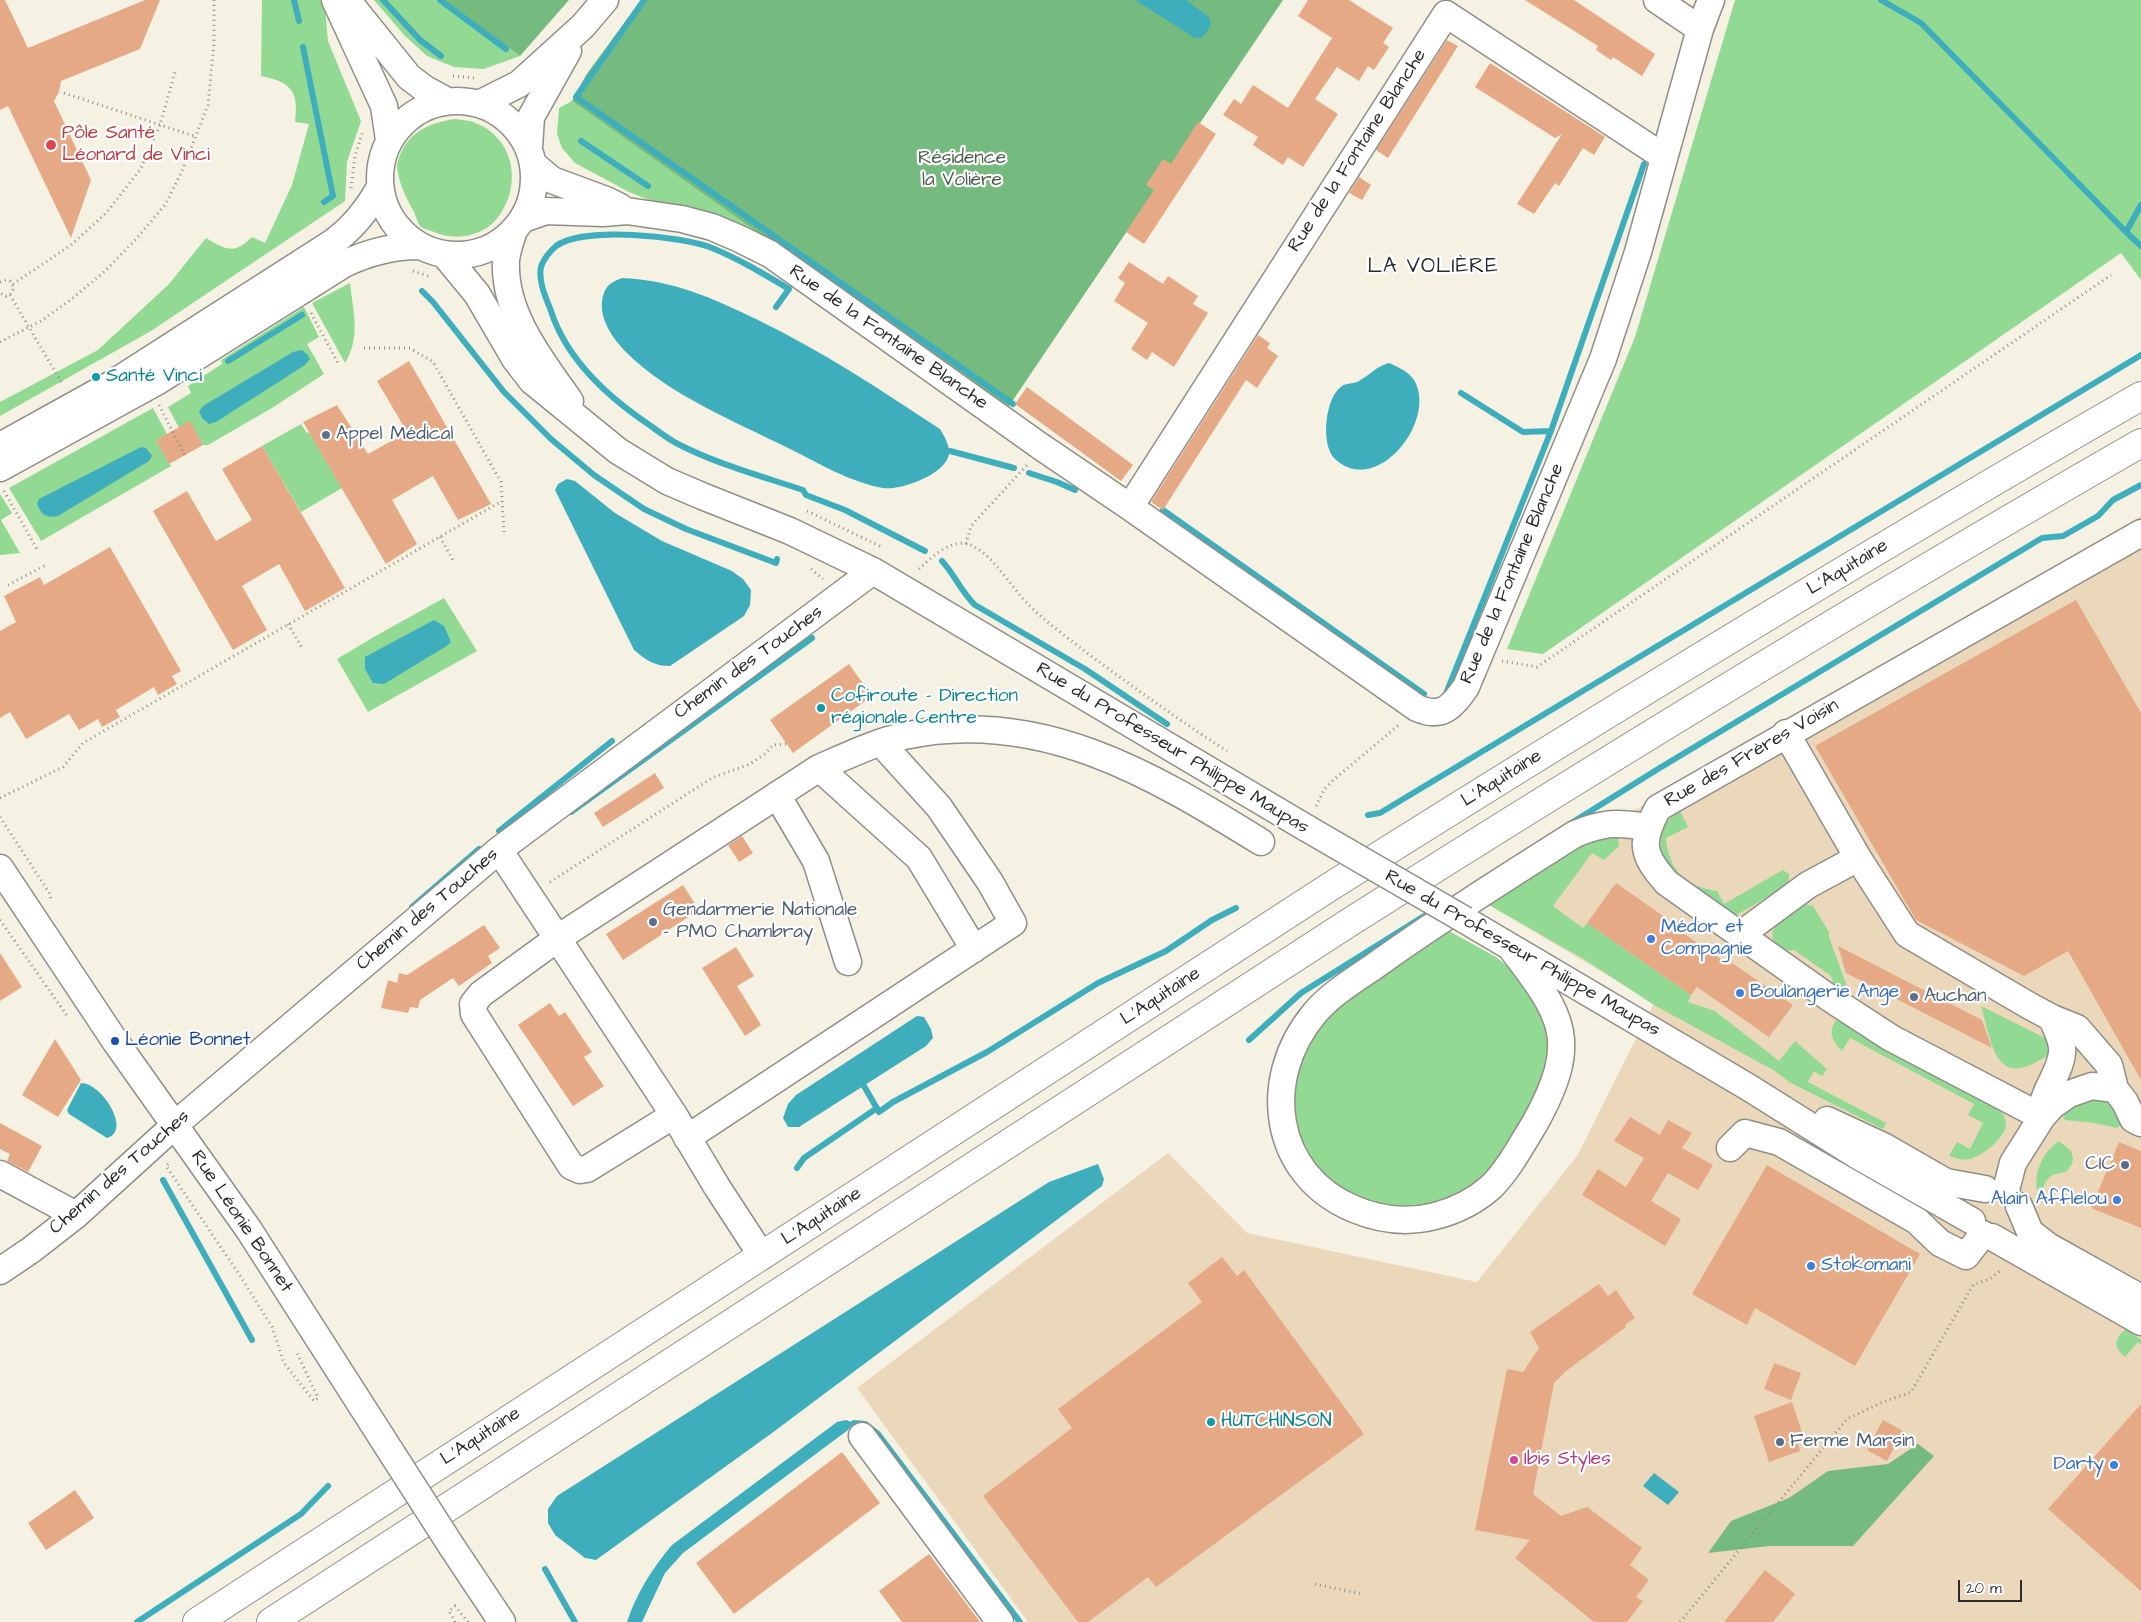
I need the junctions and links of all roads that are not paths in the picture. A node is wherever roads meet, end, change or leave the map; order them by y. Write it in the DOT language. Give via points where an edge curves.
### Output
graph roads {
  1 [pos="335,0"];
  2 [pos="347,0"];
  3 [pos="605,0"];
  4 [pos="1657,0"];
  5 [pos="1711,0"];
  6 [pos="583,26"];
  7 [pos="1700,29"];
  8 [pos="480,91"];
  9 [pos="447,101"];
  10 [pos="389,140"];
  11 [pos="531,156"];
  12 [pos="1664,157"];
  13 [pos="380,187"];
  14 [pos="627,211"];
  15 [pos="519,225"];
  16 [pos="419,246"];
  17 [pos="444,254"];
  18 [pos="2141,396"];
  19 [pos="590,428"];
  20 [pos="2141,443"];
  21 [pos="0,446"];
  22 [pos="1,478"];
  23 [pos="1130,507"];
  24 [pos="2141,532"];
  25 [pos="880,560"];
  26 [pos="1786,733"];
  27 [pos="881,743"];
  28 [pos="820,768"];
  29 [pos="777,795"];
  30 [pos="1648,827"];
  31 [pos="1261,842"];
  32 [pos="499,850"];
  33 [pos="1858,858"];
  34 [pos="0,868"];
  35 [pos="1740,935"];
  36 [pos="558,938"];
  37 [pos="1511,948"];
  38 [pos="974,949"];
  39 [pos="848,962"];
  40 [pos="2052,1018"];
  41 [pos="1748,1087"];
  42 [pos="2115,1089"];
  43 [pos="674,1115"];
  44 [pos="2042,1117"];
  45 [pos="2141,1123"];
  46 [pos="175,1126"];
  47 [pos="687,1138"];
  48 [pos="1730,1148"];
  49 [pos="0,1174"];
  50 [pos="2003,1195"];
  51 [pos="76,1215"];
  52 [pos="1982,1230"];
  53 [pos="762,1256"];
  54 [pos="0,1271"];
  55 [pos="2141,1298"];
  56 [pos="2141,1322"];
  57 [pos="862,1436"];
  58 [pos="197,1622"];
  59 [pos="271,1622"];
  60 [pos="502,1622"];
  61 [pos="1000,1622"];
  1 -- 10 [label="street" via="384,106"];
  2 -- 9 [label="street" via="409,77"];
  3 -- 6 [label="street"];
  4 -- 7 [label="street"];
  5 -- 7 [label="street, Rue de la Fontaine Blanche"];
  6 -- 8 [label="street" via="506,93"];
  6 -- 11 [label="street" via="530,117"];
  7 -- 12 [label="street, Rue de la Fontaine Blanche"];
  8 -- 9 [label="street" via="463,100"];
  8 -- 11 [label="street" via="520,133"];
  9 -- 10 [label="street" via="430,105 414,114"];
  10 -- 13 [label="street" via="382,155"];
  11 -- 14 [label="street, Rue de la Fontaine Blanche" via="552,180"];
  11 -- 15 [label="street" via="534,183 531,202"];
  12 -- 23 [label="street, Rue de la Fontaine Blanche" via="1446,14"];
  12 -- 23 [label="street, Rue de la Fontaine Blanche" via="1638,252 1603,359 1466,687 1456,702 1443,711 1429,714 1417,708"];
  13 -- 16 [label="street" via="392,221"];
  13 -- 21 [label="street" via="362,216 332,243 75,405"];
  14 -- 15 [label="street, Rue de la Fontaine Blanche" via="546,211"];
  14 -- 23 [label="street, Rue de la Fontaine Blanche" via="682,218 712,227 770,254"];
  15 -- 17 [label="street" via="500,243 482,251"];
  15 -- 19 [label="street, Rue du Professeur Philippe Maupas" via="506,260 514,308 533,347"];
  16 -- 17 [label="street"];
  16 -- 22 [label="street" via="368,252 344,264"];
  17 -- 19 [label="street, Rue du Professeur Philippe Maupas" via="477,294 515,359 532,381"];
  18 -- 53 [label="highway, L'Aquitaine" via="1753,624 1478,794"];
  19 -- 25 [label="street, Rue du Professeur Philippe Maupas" via="618,451 666,481 790,531"];
  20 -- 59 [label="highway" via="1783,654 1491,833"];
  24 -- 26 [label="street, Rue des Frères Voisin"];
  25 -- 32 [label="street, Chemin des Touches"];
  25 -- 37 [label="street, Rue du Professeur Philippe Maupas, bridge" via="1315,817"];
  26 -- 30 [label="street, Rue des Frères Voisin" via="1658,808"];
  26 -- 33 [label="street"];
  27 -- 28 [label="street"];
  27 -- 31 [label="street" via="904,736 949,730 1002,730 1054,740 1110,758 1204,807"];
  27 -- 38 [label="street" via="939,807 990,882 1013,923"];
  28 -- 29 [label="street"];
  28 -- 38 [label="street" via="919,858"];
  29 -- 36 [label="street"];
  29 -- 39 [label="street" via="816,861"];
  30 -- 35 [label="street, Rue des Frères Voisin" via="1644,840 1647,855 1656,871 1667,883"];
  30 -- 37 [label="street" via="1620,822 1600,824 1575,834 1424,930 1316,1011 1292,1048 1284,1070 1280,1111 1284,1131 1299,1163 1332,1198 1381,1218 1426,1218 1463,1206 1490,1188 1501,1175 1548,1100 1561,1060 1561,1040 1553,1007"];
  32 -- 36 [label="street"];
  32 -- 46 [label="street, Chemin des Touches"];
  33 -- 35 [label="street" via="1808,885"];
  33 -- 40 [label="street" via="1907,934"];
  34 -- 46 [label="street, Rue Léonie Bonnet"];
  35 -- 44 [label="street, Rue des Frères Voisin" via="1891,1038"];
  36 -- 43 [label="street"];
  36 -- 43 [label="street" via="481,994 473,1004 474,1014 550,1134 571,1166 587,1169"];
  37 -- 41 [label="street, Rue du Professeur Philippe Maupas"];
  38 -- 47 [label="street"];
  40 -- 42 [label="street" via="2077,1028 2108,1065"];
  40 -- 44 [label="street" via="2063,1048 2041,1107"];
  41 -- 50 [label="street, Rue du Professeur Philippe Maupas" via="1885,1147 1946,1182"];
  41 -- 52 [label="street, Rue du Professeur Philippe Maupas"];
  42 -- 44 [label="street" via="2092,1086 2069,1094"];
  42 -- 45 [label="street" via="2133,1119"];
  43 -- 47 [label="street"];
  44 -- 50 [label="street" via="2013,1163"];
  46 -- 51 [label="street, Chemin des Touches"];
  46 -- 60 [label="street, Rue Léonie Bonnet, bridge" via="249,1230"];
  47 -- 53 [label="street"];
  48 -- 52 [label="street" via="1745,1132 1779,1142 1917,1221 1940,1243 1966,1256"];
  49 -- 51 [label="street"];
  50 -- 52 [label="street" via="1974,1199 1970,1213"];
  50 -- 52 [label="street" via="2020,1214 2014,1228 2000,1236"];
  50 -- 55 [label="street" via="2030,1232 2048,1246"];
  51 -- 54 [label="street, Chemin des Touches"];
  52 -- 56 [label="street, Rue du Professeur Philippe Maupas"];
  53 -- 58 [label="highway, L'Aquitaine"];
  57 -- 61 [label="street"];
}
